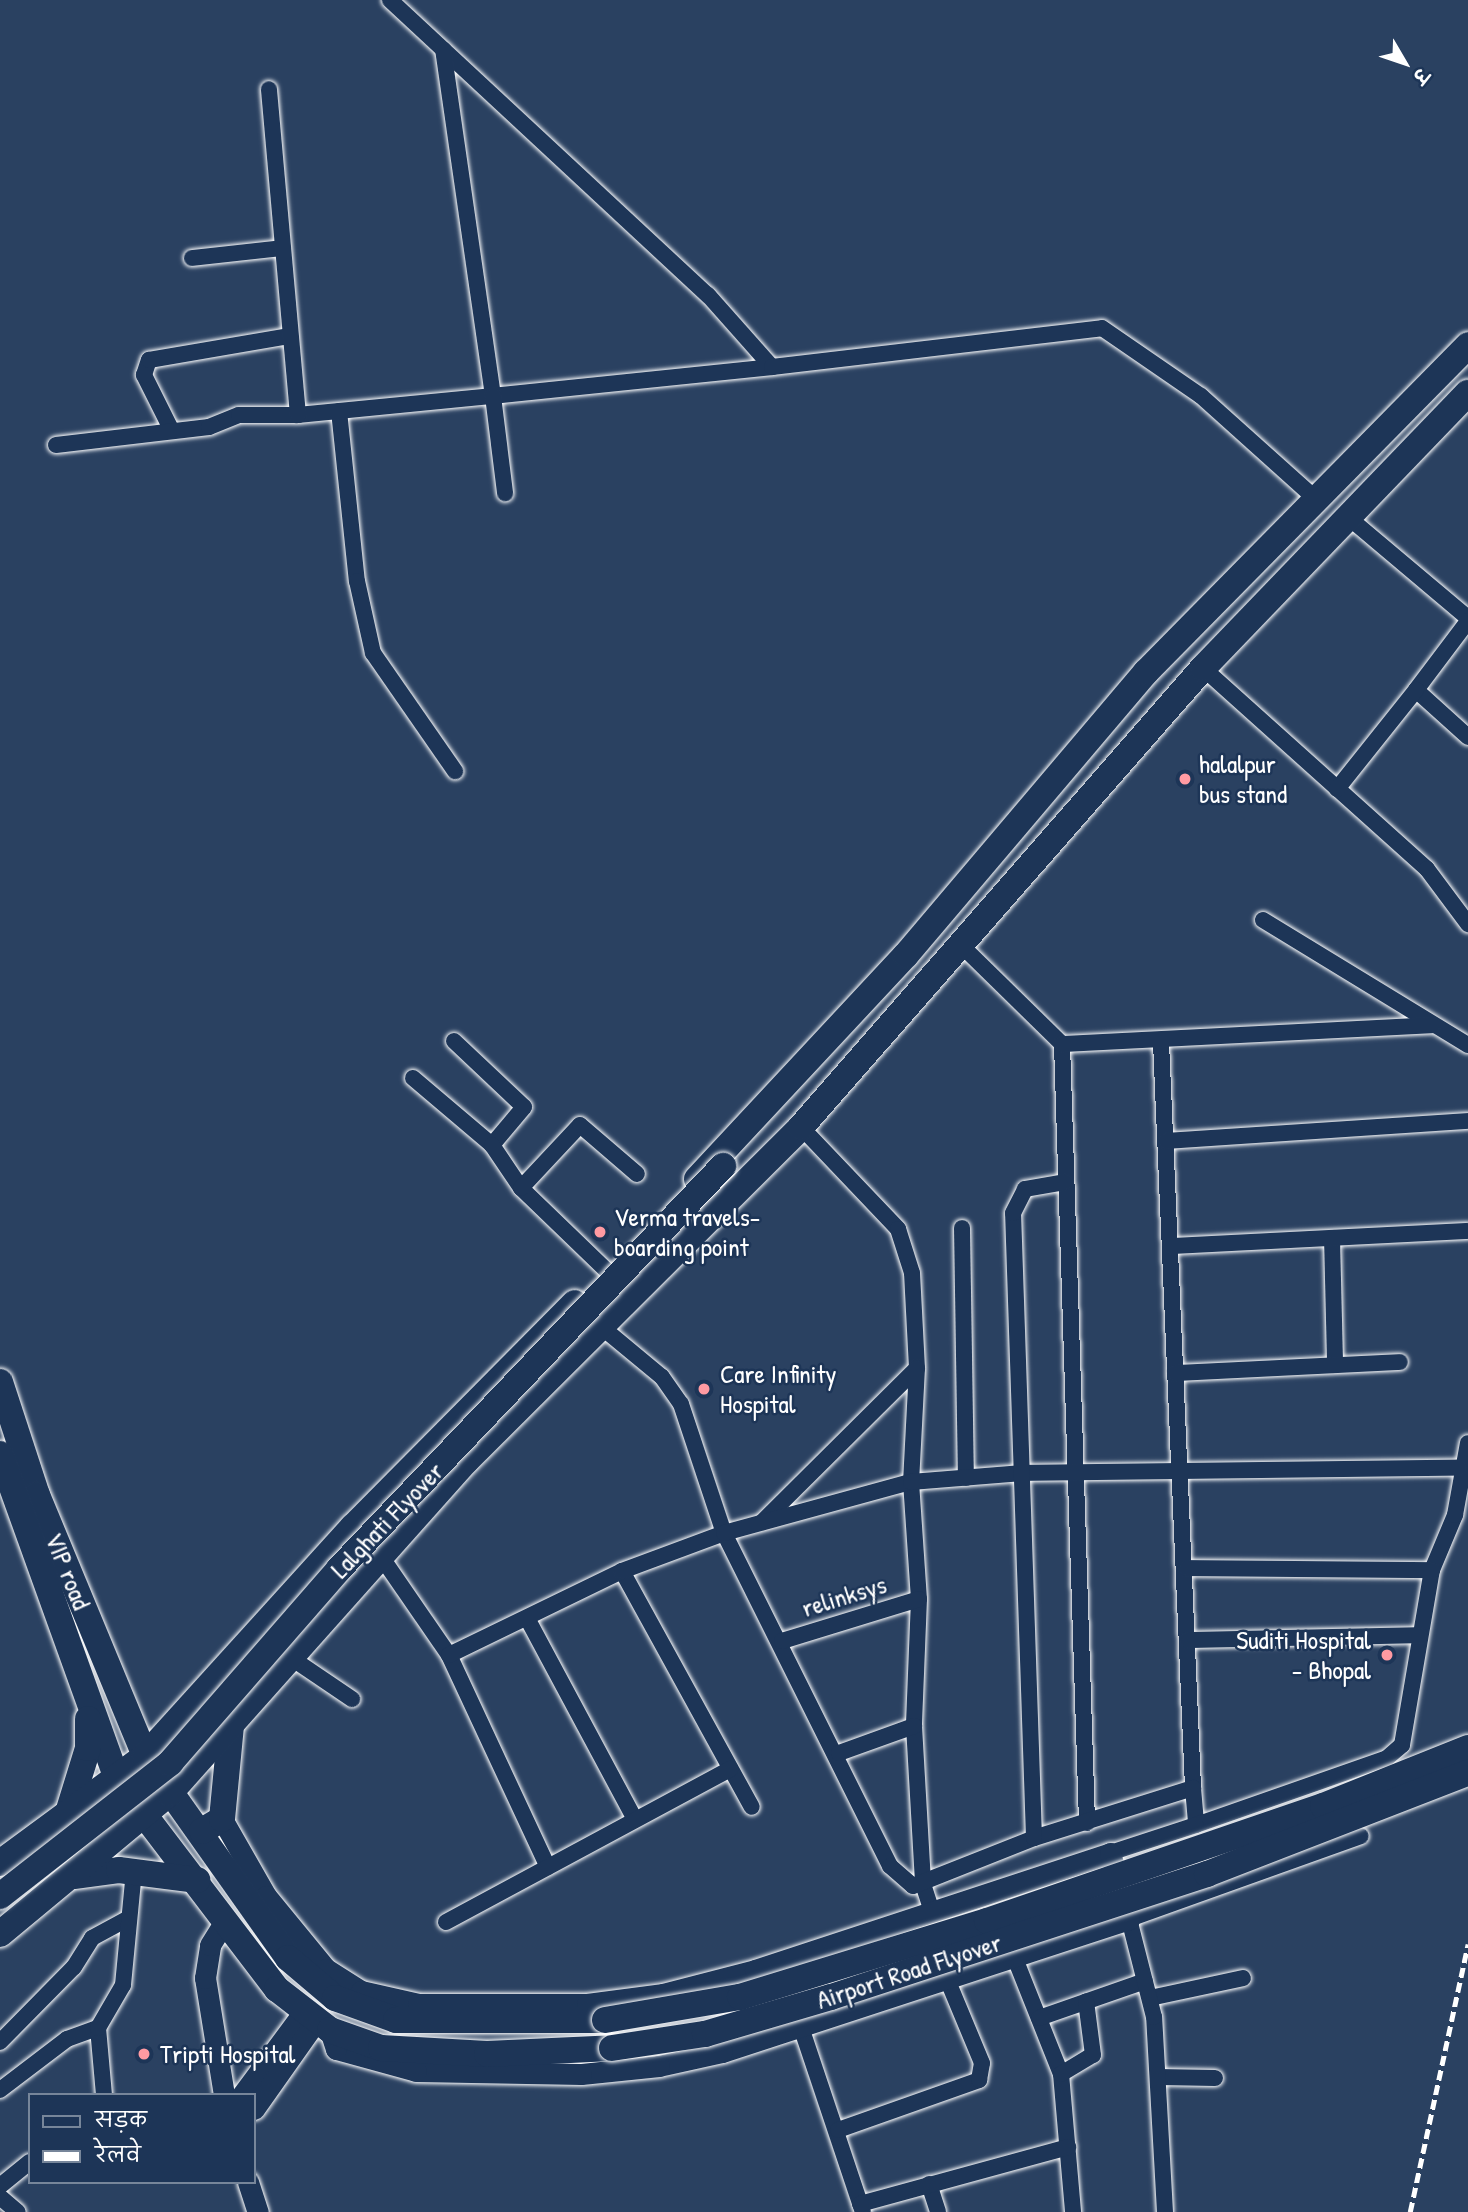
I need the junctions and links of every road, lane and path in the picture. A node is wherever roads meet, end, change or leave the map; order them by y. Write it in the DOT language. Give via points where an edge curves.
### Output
graph roads {
  1 [pos="390,0"];
  2 [pos="443,50"];
  3 [pos="269,89"];
  4 [pos="282,248"];
  5 [pos="192,258"];
  6 [pos="290,337"];
  7 [pos="1468,345"];
  8 [pos="772,367"];
  9 [pos="1468,393"];
  10 [pos="493,396"];
  11 [pos="339,411"];
  12 [pos="298,415"];
  13 [pos="172,431"];
  14 [pos="56,445"];
  15 [pos="505,493"];
  16 [pos="1317,500"];
  17 [pos="1348,517"];
  18 [pos="1468,619"];
  19 [pos="1203,668"];
  20 [pos="1416,690"];
  21 [pos="1468,737"];
  22 [pos="455,771"];
  23 [pos="1337,789"];
  24 [pos="1263,920"];
  25 [pos="1468,924"];
  26 [pos="963,947"];
  27 [pos="1433,1025"];
  28 [pos="454,1041"];
  29 [pos="1161,1042"];
  30 [pos="1062,1044"];
  31 [pos="1468,1045"];
  32 [pos="413,1078"];
  33 [pos="1468,1121"];
  34 [pos="752,1123"];
  35 [pos="800,1127"];
  36 [pos="1166,1141"];
  37 [pos="492,1145"];
  38 [pos="637,1174"];
  39 [pos="1065,1182"];
  40 [pos="521,1188"];
  41 [pos="962,1228"];
  42 [pos="1468,1231"];
  43 [pos="1332,1238"];
  44 [pos="1171,1246"];
  45 [pos="607,1271"];
  46 [pos="604,1329"];
  47 [pos="1401,1362"];
  48 [pos="1335,1365"];
  49 [pos="917,1368"];
  50 [pos="1175,1373"];
  51 [pos="0,1382"];
  52 [pos="1468,1443"];
  53 [pos="0,1454"];
  54 [pos="1459,1468"];
  55 [pos="1183,1470"];
  56 [pos="1023,1472"];
  57 [pos="1077,1473"];
  58 [pos="966,1478"];
  59 [pos="911,1482"];
  60 [pos="762,1522"];
  61 [pos="724,1533"];
  62 [pos="380,1555"];
  63 [pos="1186,1568"];
  64 [pos="1432,1570"];
  65 [pos="622,1571"];
  66 [pos="919,1599"];
  67 [pos="527,1618"];
  68 [pos="1419,1635"];
  69 [pos="782,1640"];
  70 [pos="1187,1640"];
  71 [pos="100,1652"];
  72 [pos="449,1655"];
  73 [pos="290,1657"];
  74 [pos="221,1676"];
  75 [pos="352,1699"];
  76 [pos="88,1711"];
  77 [pos="232,1725"];
  78 [pos="914,1726"];
  79 [pos="1468,1748"];
  80 [pos="839,1753"];
  81 [pos="145,1756"];
  82 [pos="730,1769"];
  83 [pos="1468,1773"];
  84 [pos="117,1779"];
  85 [pos="1193,1788"];
  86 [pos="170,1793"];
  87 [pos="751,1807"];
  88 [pos="142,1815"];
  89 [pos="67,1816"];
  90 [pos="635,1819"];
  91 [pos="1087,1823"];
  92 [pos="212,1825"];
  93 [pos="1196,1825"];
  94 [pos="1361,1836"];
  95 [pos="1034,1838"];
  96 [pos="1110,1853"];
  97 [pos="0,1863"];
  98 [pos="548,1867"];
  99 [pos="134,1871"];
  100 [pos="74,1876"];
  101 [pos="197,1880"];
  102 [pos="923,1884"];
  103 [pos="0,1896"];
  104 [pos="932,1912"];
  105 [pos="129,1918"];
  106 [pos="1129,1919"];
  107 [pos="225,1921"];
  108 [pos="446,1922"];
  109 [pos="0,1934"];
  110 [pos="1014,1956"];
  111 [pos="947,1979"];
  112 [pos="1243,1979"];
  113 [pos="1145,1981"];
  114 [pos="1150,1998"];
  115 [pos="1086,2001"];
  116 [pos="593,2016"];
  117 [pos="1039,2018"];
  118 [pos="316,2021"];
  119 [pos="801,2027"];
  120 [pos="99,2028"];
  121 [pos="0,2042"];
  122 [pos="1061,2074"];
  123 [pos="1159,2077"];
  124 [pos="1215,2078"];
  125 [pos="0,2090"];
  126 [pos="104,2093"];
  127 [pos="224,2093"];
  128 [pos="244,2093"];
  129 [pos="256,2106"];
  130 [pos="838,2130"];
  131 [pos="1068,2147"];
  132 [pos="28,2164"];
  133 [pos="249,2184"];
  134 [pos="929,2184"];
  135 [pos="0,2186"];
  136 [pos="0,2197"];
  137 [pos="862,2208"];
  138 [pos="18,2212"];
  139 [pos="257,2212"];
  140 [pos="938,2212"];
  141 [pos="1073,2212"];
  142 [pos="1165,2212"];
  1 -- 2 [label="street"];
  2 -- 8 [label="street" via="708,295"];
  2 -- 10 [label="street"];
  3 -- 4 [label="street"];
  4 -- 5 [label="street"];
  4 -- 6 [label="street"];
  6 -- 12 [label="street"];
  6 -- 13 [label="street" via="142,366"];
  7 -- 16 [label="main road"];
  8 -- 10 [label="street"];
  8 -- 16 [label="street" via="1102,328 1201,396"];
  9 -- 17 [label="main road"];
  10 -- 11 [label="street"];
  10 -- 15 [label="street"];
  11 -- 12 [label="street"];
  11 -- 22 [label="street" via="357,581 373,653"];
  12 -- 13 [label="street" via="239,415"];
  13 -- 14 [label="street"];
  16 -- 34 [label="main road" via="1146,672 906,955"];
  17 -- 18 [label="street"];
  17 -- 19 [label="main road"];
  18 -- 20 [label="street"];
  19 -- 23 [label="street"];
  19 -- 26 [label="main road"];
  20 -- 21 [label="street"];
  20 -- 23 [label="street"];
  23 -- 25 [label="street" via="1427,869"];
  24 -- 27 [label="street"];
  26 -- 30 [label="street"];
  26 -- 35 [label="main road"];
  27 -- 29 [label="street"];
  27 -- 31 [label="street"];
  28 -- 37 [label="street" via="524,1107"];
  29 -- 30 [label="street"];
  29 -- 36 [label="street"];
  30 -- 39 [label="street"];
  32 -- 37 [label="street"];
  33 -- 36 [label="street"];
  34 -- 45 [label="main road"];
  34 -- 103 [label="main road, Lalghati Flyover, bridge" via="723,1166 339,1569 170,1763"];
  35 -- 46 [label="main road"];
  35 -- 49 [label="street" via="882,1210 907,1247"];
  36 -- 44 [label="street"];
  37 -- 40 [label="street"];
  38 -- 40 [label="street" via="580,1125"];
  39 -- 56 [label="street" via="1025,1189 1013,1213"];
  39 -- 57 [label="street"];
  40 -- 45 [label="street"];
  41 -- 58 [label="street"];
  42 -- 43 [label="street"];
  43 -- 44 [label="street"];
  43 -- 48 [label="street"];
  44 -- 50 [label="street"];
  45 -- 74 [label="main road" via="353,1527"];
  46 -- 61 [label="street" via="674,1393"];
  46 -- 62 [label="main road"];
  47 -- 48 [label="street"];
  48 -- 50 [label="street"];
  49 -- 59 [label="street"];
  49 -- 60 [label="street"];
  50 -- 55 [label="street"];
  51 -- 71 [label="main road, VIP road"];
  52 -- 54 [label="street"];
  53 -- 76 [label="main road, VIP road"];
  54 -- 55 [label="street"];
  54 -- 64 [label="street" via="1455,1515"];
  55 -- 57 [label="street"];
  55 -- 63 [label="street"];
  56 -- 57 [label="street"];
  56 -- 58 [label="street"];
  56 -- 95 [label="street"];
  57 -- 91 [label="street"];
  58 -- 59 [label="street"];
  59 -- 60 [label="street"];
  59 -- 66 [label="street"];
  60 -- 61 [label="street"];
  61 -- 65 [label="street"];
  61 -- 69 [label="street"];
  62 -- 72 [label="street"];
  62 -- 73 [label="main road"];
  63 -- 64 [label="street"];
  63 -- 70 [label="street"];
  64 -- 68 [label="street"];
  65 -- 67 [label="street"];
  65 -- 82 [label="street"];
  66 -- 69 [label="street, relinksys"];
  66 -- 78 [label="street"];
  67 -- 72 [label="street"];
  67 -- 90 [label="street"];
  68 -- 70 [label="street"];
  68 -- 93 [label="street" via="1402,1745 1387,1758"];
  69 -- 80 [label="street"];
  70 -- 85 [label="street"];
  71 -- 74 [label="main road" via="127,1707 145,1717 164,1716"];
  71 -- 81 [label="main road, VIP road"];
  72 -- 98 [label="street"];
  73 -- 75 [label="street"];
  73 -- 77 [label="main road"];
  74 -- 81 [label="main road"];
  76 -- 84 [label="main road, VIP road"];
  76 -- 89 [label="main road" via="88,1748"];
  77 -- 86 [label="main road"];
  77 -- 92 [label="main road"];
  78 -- 80 [label="street"];
  78 -- 102 [label="street"];
  79 -- 116 [label="main road, Airport Road Flyover, bridge" via="1311,1811 962,1929 717,2003"];
  80 -- 102 [label="street" via="890,1866 913,1886"];
  81 -- 84 [label="main road"];
  81 -- 86 [label="main road, VIP road"];
  82 -- 87 [label="street"];
  82 -- 90 [label="street"];
  83 -- 118 [label="main road, Airport Road Flyover, bridge" via="1231,1866 705,2034 612,2049 422,2053 382,2048"];
  84 -- 88 [label="main road, VIP road"];
  84 -- 89 [label="main road"];
  85 -- 91 [label="street"];
  85 -- 93 [label="street"];
  86 -- 88 [label="main road"];
  86 -- 92 [label="main road, VIP road"];
  88 -- 100 [label="main road"];
  88 -- 101 [label="main road, VIP road"];
  89 -- 97 [label="main road"];
  90 -- 98 [label="street"];
  91 -- 95 [label="street"];
  92 -- 116 [label="main road, Airport Road Flyover" via="288,1958 356,2009 427,2024"];
  93 -- 96 [label="street"];
  94 -- 106 [label="street"];
  95 -- 102 [label="street"];
  96 -- 104 [label="street"];
  96 -- 106 [label="street"];
  98 -- 108 [label="street"];
  99 -- 100 [label="main road"];
  99 -- 101 [label="main road"];
  99 -- 105 [label="street"];
  100 -- 109 [label="main road"];
  101 -- 107 [label="main road, VIP road"];
  102 -- 104 [label="street"];
  104 -- 116 [label="street"];
  105 -- 120 [label="street" via="123,1985"];
  105 -- 121 [label="street" via="92,1938 74,1967"];
  106 -- 110 [label="street"];
  106 -- 113 [label="street"];
  107 -- 118 [label="main road, VIP road" via="266,1978"];
  107 -- 127 [label="street" via="210,1945 205,1978"];
  110 -- 111 [label="street"];
  110 -- 117 [label="street"];
  111 -- 119 [label="street"];
  111 -- 130 [label="street" via="982,2063 979,2080"];
  112 -- 114 [label="street"];
  113 -- 114 [label="street"];
  113 -- 115 [label="street"];
  114 -- 123 [label="street"];
  115 -- 117 [label="street"];
  115 -- 122 [label="street" via="1093,2055"];
  117 -- 122 [label="street"];
  118 -- 119 [label="street" via="336,2049 383,2066 486,2075 659,2066"];
  118 -- 128 [label="street"];
  118 -- 129 [label="street"];
  119 -- 130 [label="street"];
  120 -- 125 [label="street" via="67,2039"];
  120 -- 126 [label="street"];
  122 -- 131 [label="street"];
  123 -- 124 [label="street"];
  123 -- 142 [label="street"];
  130 -- 137 [label="street"];
  131 -- 134 [label="street"];
  131 -- 141 [label="street"];
  132 -- 135 [label="street"];
  133 -- 139 [label="street"];
  134 -- 137 [label="street"];
  134 -- 140 [label="street"];
  136 -- 138 [label="street"];
}
